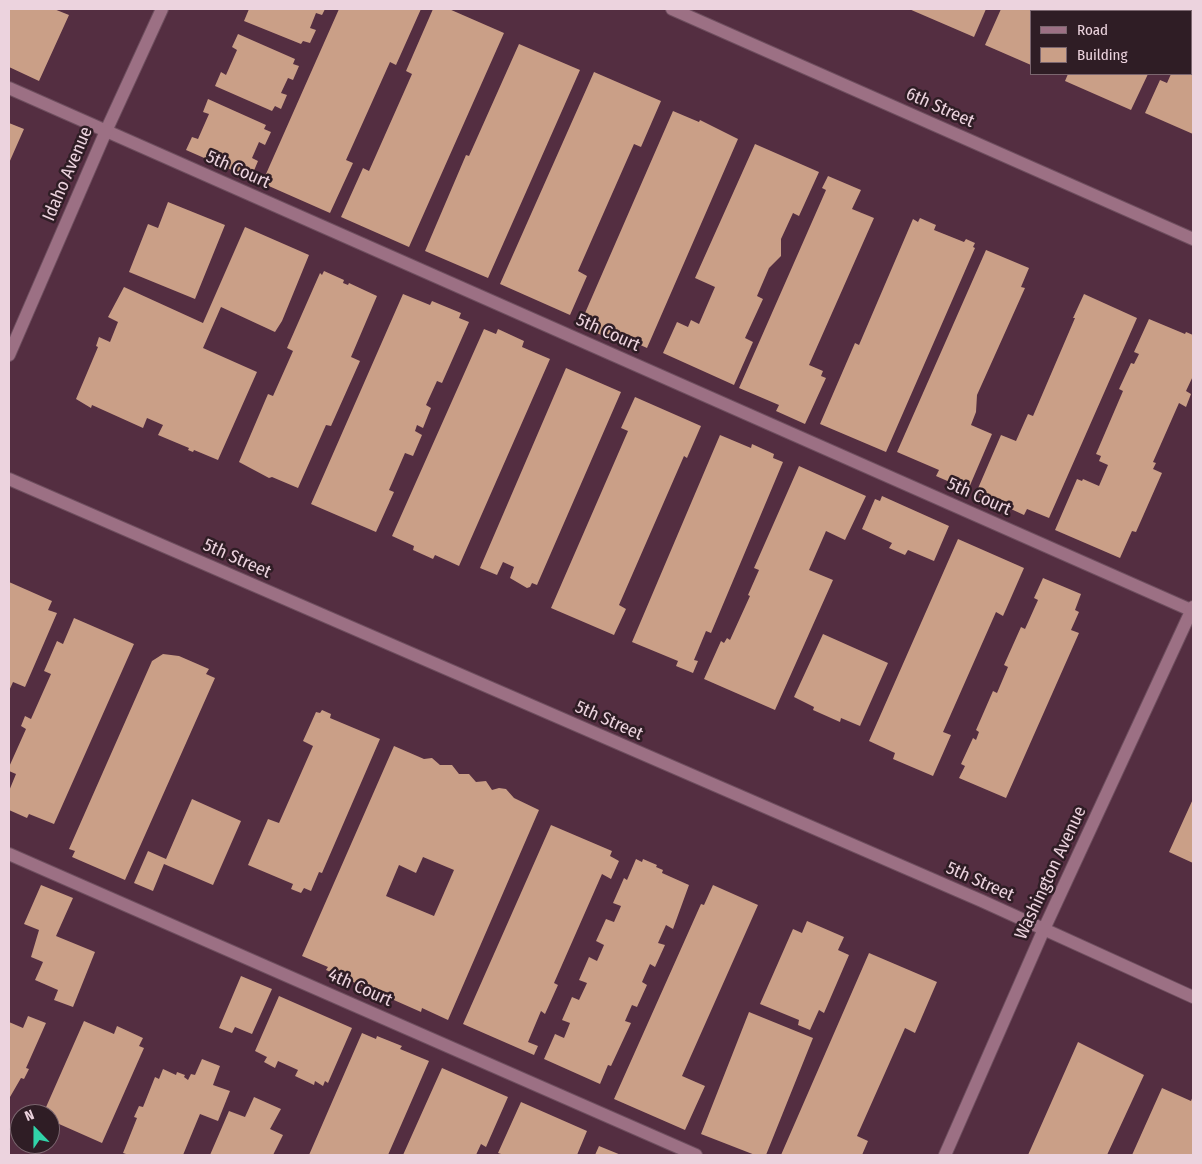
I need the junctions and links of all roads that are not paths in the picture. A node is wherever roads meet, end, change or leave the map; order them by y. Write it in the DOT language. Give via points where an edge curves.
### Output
graph roads {
  1 [pos="162,9"];
  2 [pos="672,9"];
  3 [pos="9,88"];
  4 [pos="106,131"];
  5 [pos="1193,239"];
  6 [pos="9,355"];
  7 [pos="9,479"];
  8 [pos="1193,609"];
  9 [pos="9,854"];
  10 [pos="1044,929"];
  11 [pos="1193,997"];
  12 [pos="696,1155"];
  13 [pos="945,1155"];
  1 -- 4 [label="street, Idaho Avenue"];
  2 -- 5 [label="street, 6th Street"];
  3 -- 4 [label="street, 5th Court"];
  4 -- 6 [label="street, Idaho Avenue"];
  4 -- 8 [label="street, 5th Court"];
  7 -- 10 [label="street, 5th Street"];
  8 -- 10 [label="street, Washington Avenue"];
  9 -- 12 [label="street, 4th Court"];
  10 -- 11 [label="street, 5th Street"];
  10 -- 13 [label="street, Washington Avenue"];
}
